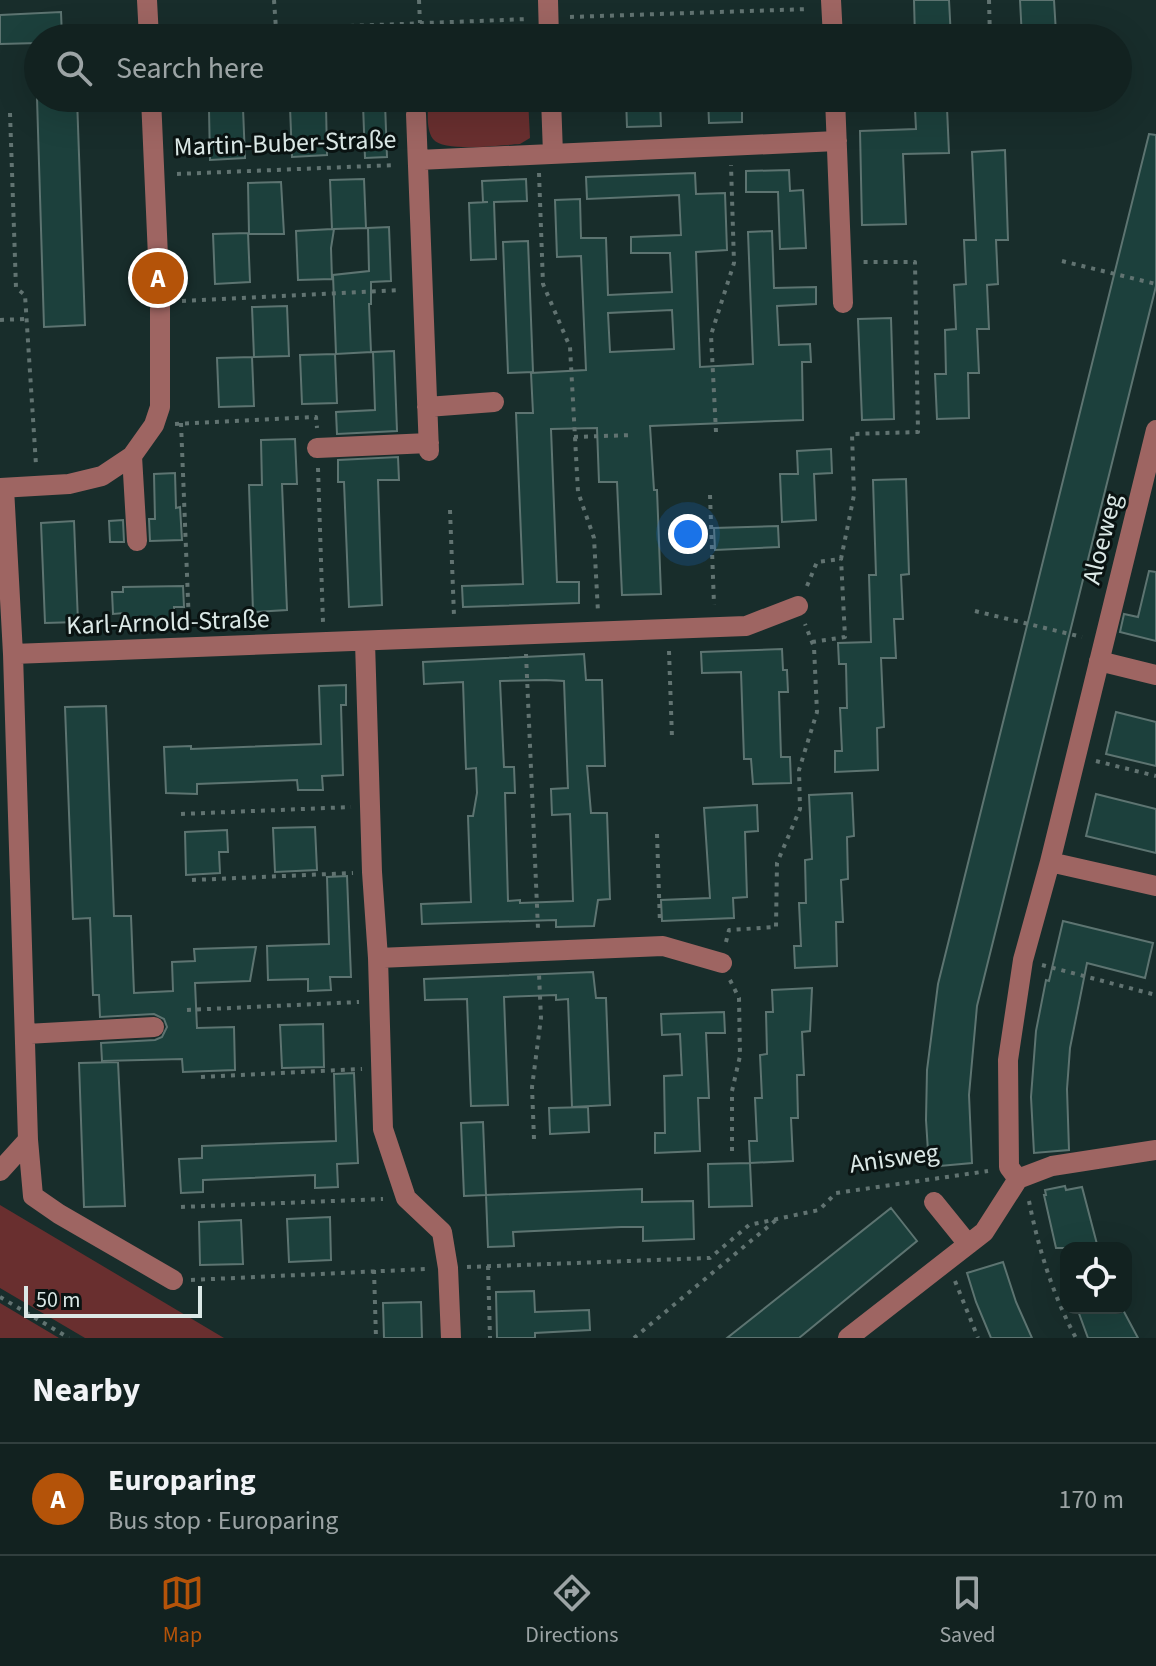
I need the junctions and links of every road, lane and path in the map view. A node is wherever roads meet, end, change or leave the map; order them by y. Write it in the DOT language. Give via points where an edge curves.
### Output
graph roads {
  1 [pos="147,0"];
  2 [pos="274,0"];
  3 [pos="419,0"];
  4 [pos="989,0"];
  5 [pos="831,4"];
  6 [pos="548,19"];
  7 [pos="420,23"];
  8 [pos="148,24"];
  9 [pos="276,24"];
  10 [pos="401,24"];
  11 [pos="832,24"];
  12 [pos="990,24"];
  13 [pos="151,112"];
  14 [pos="550,112"];
  15 [pos="836,112"];
  16 [pos="10,113"];
  17 [pos="416,114"];
  18 [pos="837,141"];
  19 [pos="731,146"];
  20 [pos="546,154"];
  21 [pos="418,162"];
  22 [pos="153,175"];
  23 [pos="1062,261"];
  24 [pos="841,263"];
  25 [pos="1156,284"];
  26 [pos="423,289"];
  27 [pos="160,302"];
  28 [pos="843,303"];
  29 [pos="25,319"];
  30 [pos="0,320"];
  31 [pos="494,402"];
  32 [pos="427,407"];
  33 [pos="181,423"];
  34 [pos="154,425"];
  35 [pos="1156,430"];
  36 [pos="716,432"];
  37 [pos="633,435"];
  38 [pos="574,437"];
  39 [pos="317,448"];
  40 [pos="132,456"];
  41 [pos="37,487"];
  42 [pos="2,488"];
  43 [pos="710,495"];
  44 [pos="450,510"];
  45 [pos="137,541"];
  46 [pos="841,559"];
  47 [pos="798,606"];
  48 [pos="975,611"];
  49 [pos="715,627"];
  50 [pos="668,628"];
  51 [pos="599,630"];
  52 [pos="525,633"];
  53 [pos="455,637"];
  54 [pos="324,642"];
  55 [pos="365,642"];
  56 [pos="812,642"];
  57 [pos="190,648"];
  58 [pos="1101,652"];
  59 [pos="13,654"];
  60 [pos="1156,675"];
  61 [pos="672,738"];
  62 [pos="1076,755"];
  63 [pos="1156,776"];
  64 [pos="369,806"];
  65 [pos="181,814"];
  66 [pos="657,834"];
  67 [pos="1050,862"];
  68 [pos="372,872"];
  69 [pos="192,880"];
  70 [pos="1156,886"];
  71 [pos="9,890"];
  72 [pos="663,946"];
  73 [pos="538,950"];
  74 [pos="378,958"];
  75 [pos="1023,960"];
  76 [pos="722,963"];
  77 [pos="1156,995"];
  78 [pos="378,1001"];
  79 [pos="187,1010"];
  80 [pos="154,1027"];
  81 [pos="26,1034"];
  82 [pos="380,1068"];
  83 [pos="201,1077"];
  84 [pos="534,1139"];
  85 [pos="28,1140"];
  86 [pos="1156,1150"];
  87 [pos="732,1155"];
  88 [pos="0,1171"];
  89 [pos="1014,1173"];
  90 [pos="406,1198"];
  91 [pos="934,1202"];
  92 [pos="181,1207"];
  93 [pos="777,1218"];
  94 [pos="968,1244"];
  95 [pos="948,1259"];
  96 [pos="488,1266"];
  97 [pos="448,1268"];
  98 [pos="374,1270"];
  99 [pos="173,1280"];
  100 [pos="0,1297"];
  101 [pos="69,1338"];
  102 [pos="376,1338"];
  103 [pos="451,1338"];
  104 [pos="490,1338"];
  105 [pos="634,1338"];
  106 [pos="848,1338"];
  107 [pos="978,1338"];
  108 [pos="1076,1338"];
  1 -- 8 [label="street"];
  2 -- 9 [label="path"];
  3 -- 7 [label="path"];
  4 -- 12 [label="path"];
  5 -- 6 [label="path"];
  5 -- 11 [label="street"];
  6 -- 7 [label="path"];
  7 -- 10 [label="path"];
  13 -- 22 [label="street"];
  14 -- 20 [label="street"];
  15 -- 18 [label="street"];
  16 -- 29 [label="path" via="16,288 25,295"];
  17 -- 21 [label="street, Martin-Buber-Straße"];
  18 -- 19 [label="street, Martin-Buber-Straße"];
  18 -- 24 [label="street"];
  19 -- 20 [label="street, Martin-Buber-Straße"];
  19 -- 36 [label="path" via="734,263 711,335"];
  20 -- 21 [label="street, Martin-Buber-Straße"];
  20 -- 38 [label="path" via="543,284 570,347"];
  21 -- 22 [label="path, Martin-Buber-Straße"];
  21 -- 26 [label="street, Martin-Buber-Straße"];
  22 -- 27 [label="street"];
  23 -- 25 [label="path"];
  24 -- 28 [label="street"];
  24 -- 46 [label="path" via="915,262 918,432 852,434 854,495"];
  26 -- 27 [label="path"];
  26 -- 32 [label="street, Martin-Buber-Straße"];
  27 -- 34 [label="street" via="160,407"];
  29 -- 30 [label="path"];
  29 -- 41 [label="path"];
  31 -- 32 [label="street"];
  32 -- 39 [label="street, Martin-Buber-Straße" via="429,447"];
  33 -- 34 [label="path"];
  33 -- 39 [label="path" via="316,417"];
  33 -- 57 [label="path"];
  34 -- 40 [label="street"];
  35 -- 58 [label="street, Aloeweg"];
  37 -- 38 [label="path"];
  38 -- 51 [label="path" via="578,492 594,538"];
  39 -- 54 [label="path"];
  40 -- 41 [label="street" via="102,476"];
  40 -- 45 [label="street"];
  41 -- 42 [label="street"];
  42 -- 59 [label="street"];
  43 -- 49 [label="path"];
  44 -- 53 [label="path"];
  46 -- 47 [label="path" via="817,562"];
  46 -- 56 [label="path" via="845,637"];
  47 -- 49 [label="street, Karl-Arnold-Straße" via="746,626"];
  47 -- 56 [label="path"];
  48 -- 58 [label="path"];
  49 -- 50 [label="street, Karl-Arnold-Straße"];
  50 -- 51 [label="street, Karl-Arnold-Straße"];
  50 -- 61 [label="path"];
  51 -- 52 [label="street, Karl-Arnold-Straße"];
  52 -- 53 [label="street, Karl-Arnold-Straße"];
  52 -- 73 [label="path"];
  53 -- 55 [label="street, Karl-Arnold-Straße"];
  54 -- 55 [label="street, Karl-Arnold-Straße"];
  54 -- 57 [label="street, Karl-Arnold-Straße"];
  55 -- 64 [label="street"];
  56 -- 76 [label="path" via="817,712 799,770 800,809 777,863 776,927 729,930"];
  57 -- 59 [label="street, Karl-Arnold-Straße"];
  58 -- 60 [label="street"];
  58 -- 62 [label="street, Aloeweg"];
  59 -- 71 [label="street"];
  62 -- 63 [label="path"];
  62 -- 67 [label="street, Aloeweg"];
  64 -- 65 [label="path"];
  64 -- 68 [label="street"];
  66 -- 72 [label="path"];
  67 -- 70 [label="street"];
  67 -- 75 [label="street, Aloeweg"];
  68 -- 69 [label="path"];
  68 -- 74 [label="street"];
  71 -- 81 [label="street"];
  72 -- 73 [label="street"];
  72 -- 76 [label="street"];
  73 -- 74 [label="street"];
  73 -- 84 [label="path" via="541,1018 532,1087"];
  74 -- 78 [label="street"];
  75 -- 77 [label="path"];
  75 -- 89 [label="street, Aloeweg" via="1008,1060"];
  76 -- 87 [label="path" via="739,998"];
  78 -- 79 [label="path"];
  78 -- 82 [label="street"];
  80 -- 81 [label="street"];
  81 -- 85 [label="street"];
  82 -- 83 [label="path"];
  82 -- 90 [label="street" via="383,1129"];
  85 -- 88 [label="street"];
  85 -- 99 [label="street" via="33,1196"];
  86 -- 89 [label="street"];
  89 -- 93 [label="path, Anisweg" via="836,1193 819,1210"];
  89 -- 94 [label="street" via="984,1232"];
  89 -- 108 [label="path" via="1027,1192 1050,1277"];
  90 -- 92 [label="path"];
  90 -- 97 [label="street" via="442,1232"];
  91 -- 94 [label="street"];
  93 -- 96 [label="path, Anisweg" via="749,1225 710,1258"];
  93 -- 105 [label="path"];
  94 -- 95 [label="street"];
  95 -- 106 [label="street"];
  95 -- 107 [label="path"];
  96 -- 97 [label="path"];
  96 -- 104 [label="path"];
  97 -- 98 [label="path"];
  97 -- 103 [label="street"];
  98 -- 99 [label="path"];
  98 -- 102 [label="path"];
  100 -- 101 [label="path"];
}
